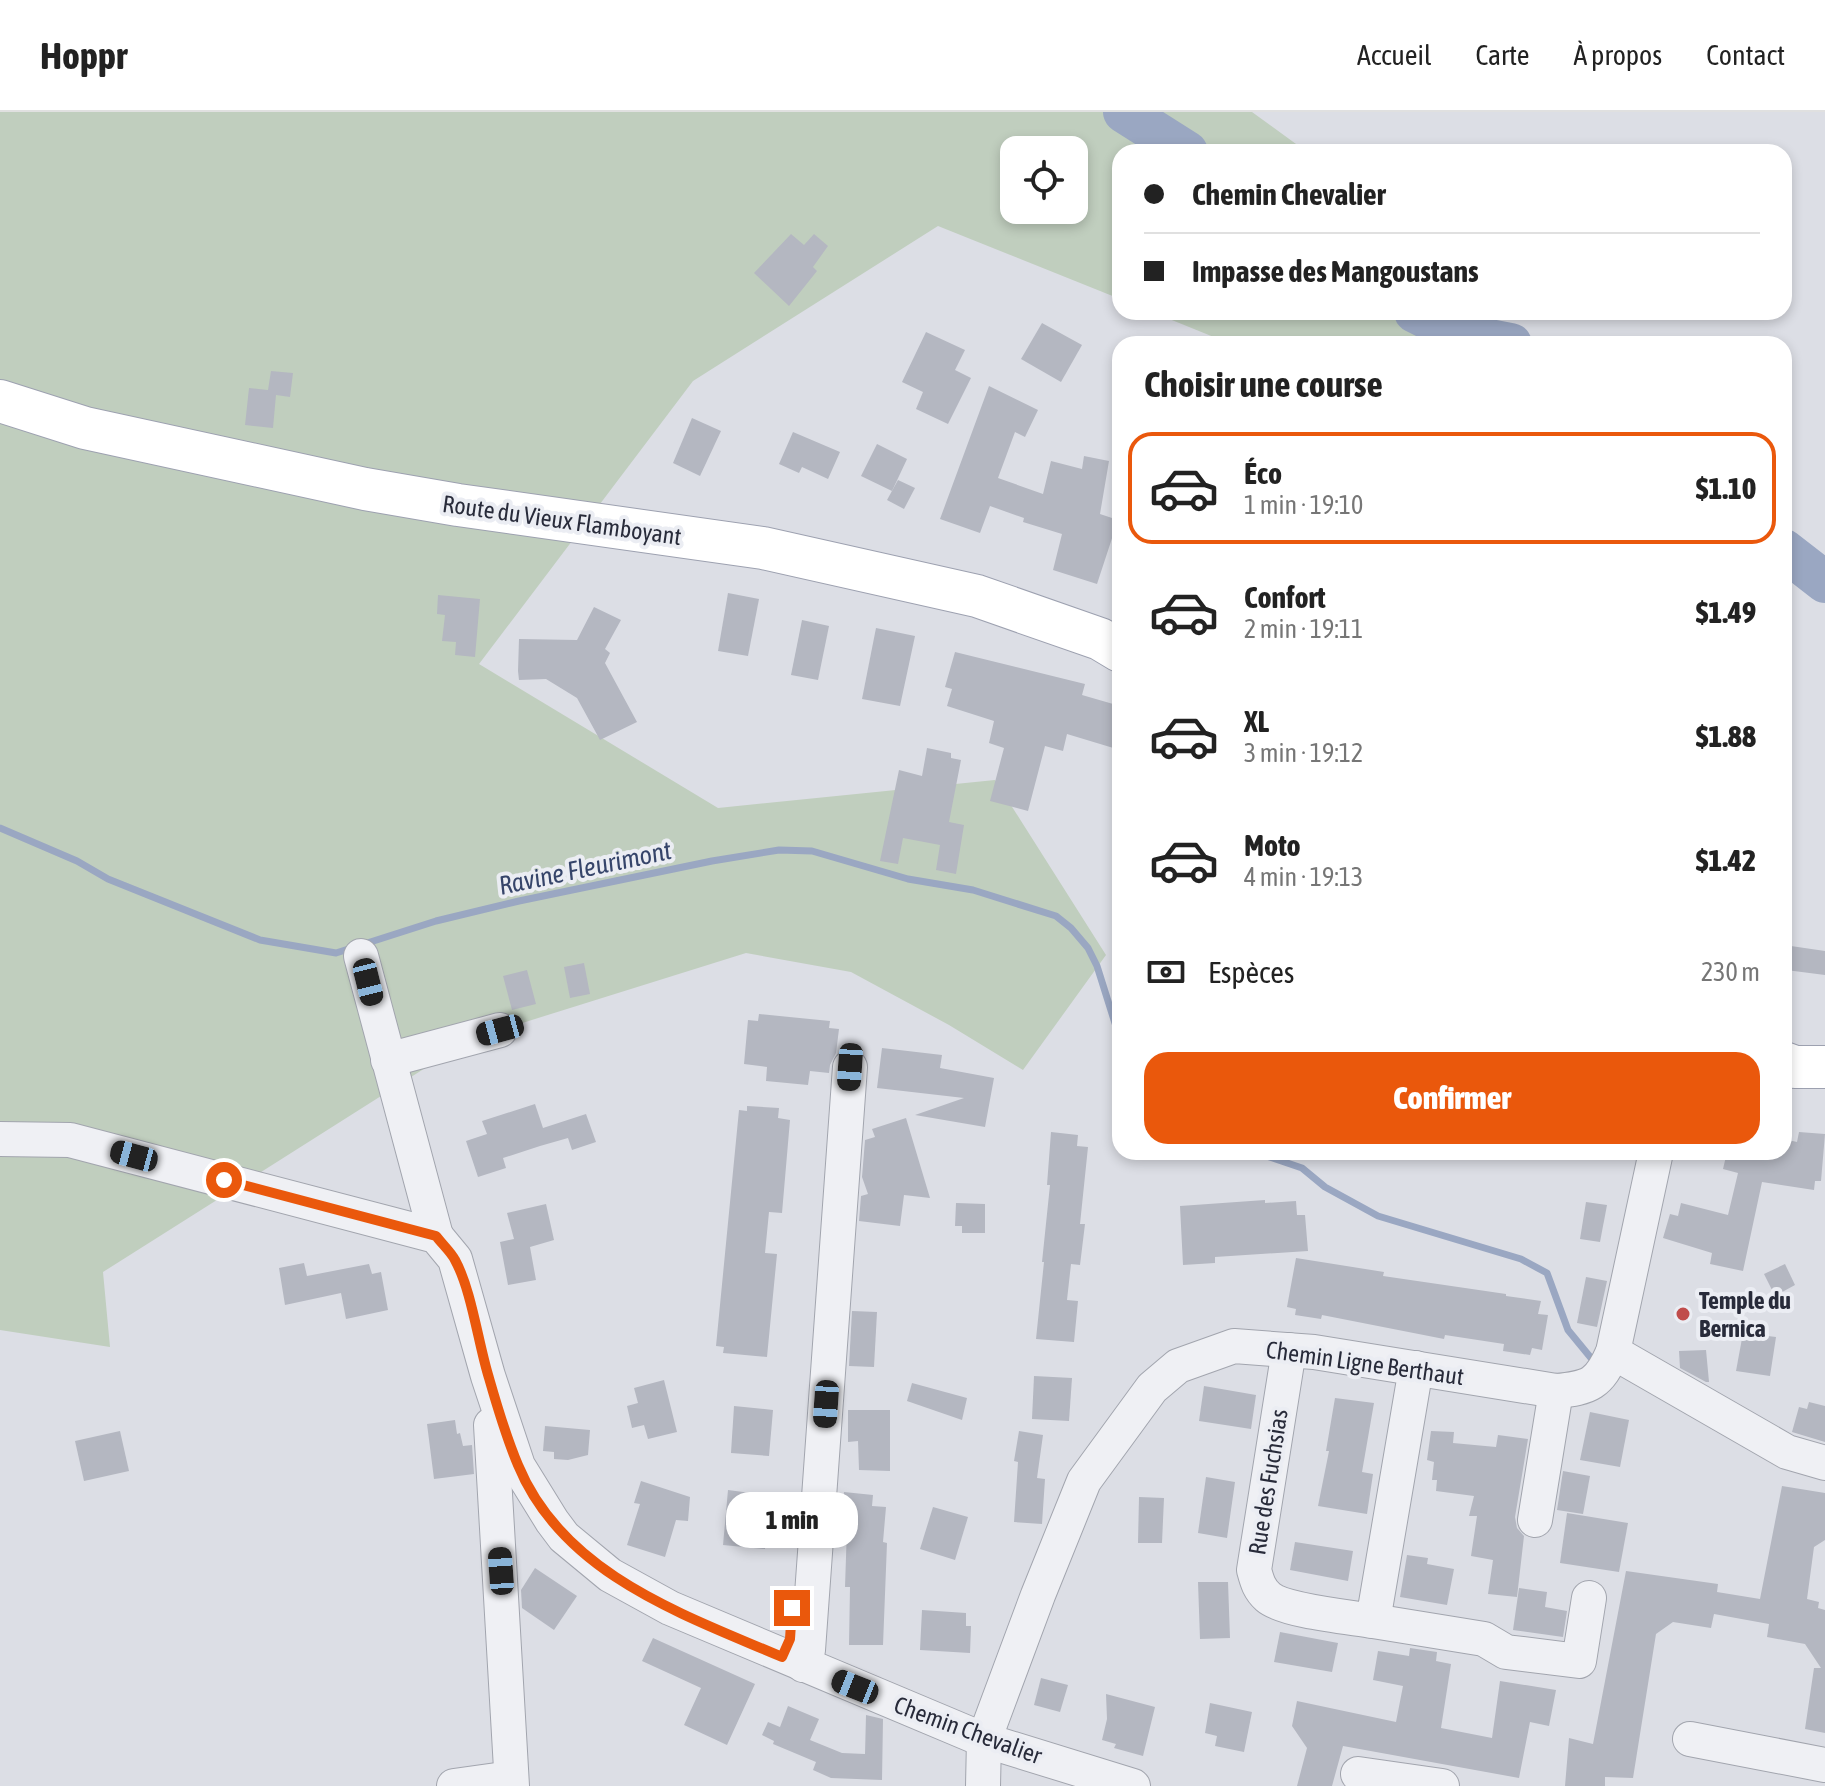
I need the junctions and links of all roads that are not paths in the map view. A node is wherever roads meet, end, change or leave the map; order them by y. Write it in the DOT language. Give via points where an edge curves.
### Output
graph roads {
  1 [pos="0,401"];
  2 [pos="1112,646"];
  3 [pos="361,956"];
  4 [pos="500,1030"];
  5 [pos="388,1060"];
  6 [pos="850,1067"];
  7 [pos="0,1139"];
  8 [pos="1654,1160"];
  9 [pos="436,1236"];
  10 [pos="809,1327"];
  11 [pos="1289,1350"];
  12 [pos="1613,1352"];
  13 [pos="1416,1368"];
  14 [pos="488,1376"];
  15 [pos="1556,1391"];
  16 [pos="1825,1463"];
  17 [pos="1535,1520"];
  18 [pos="1589,1598"];
  19 [pos="1373,1621"];
  20 [pos="793,1661"];
  21 [pos="1690,1739"];
  22 [pos="984,1740"];
  23 [pos="1825,1765"];
  24 [pos="1358,1774"];
  25 [pos="511,1782"];
  26 [pos="454,1786"];
  27 [pos="983,1786"];
  28 [pos="1133,1786"];
  29 [pos="1442,1786"];
  1 -- 2 [label="main road, Route du Vieux Flamboyant" via="85,428 365,489 763,548 977,596"];
  3 -- 5 [label="street, Chemin Chevalier"];
  4 -- 5 [label="street"];
  5 -- 9 [label="street, Chemin Chevalier"];
  6 -- 20 [label="street" via="808,1650"];
  7 -- 9 [label="street" via="70,1140"];
  8 -- 12 [label="street, Chemin Ligne Berthaut"];
  9 -- 14 [label="street, Chemin Chevalier" via="455,1259"];
  10 -- 20 [label="street" via="790,1639"];
  11 -- 13 [label="street, Chemin Ligne Berthaut"];
  11 -- 19 [label="street, Rue des Fuchsias" via="1254,1570 1258,1586 1270,1599 1289,1606"];
  11 -- 22 [label="street, Chemin Ligne Berthaut" via="1234,1346 1178,1366 1152,1388 1084,1481"];
  12 -- 15 [label="street, Chemin Ligne Berthaut" via="1595,1382"];
  12 -- 16 [label="street" via="1787,1452"];
  13 -- 15 [label="street, Chemin Ligne Berthaut"];
  13 -- 19 [label="street"];
  14 -- 20 [label="street, Chemin Chevalier" via="518,1466 564,1537 610,1575 670,1608"];
  14 -- 25 [label="street"];
  15 -- 17 [label="street"];
  18 -- 19 [label="street, Rue des Fuchsias" via="1579,1661 1506,1652 1484,1639"];
  20 -- 22 [label="street, Chemin Chevalier"];
  21 -- 23 [label="street"];
  22 -- 27 [label="street, Chemin Ligne Berthaut"];
  22 -- 28 [label="street, Chemin Chevalier"];
  24 -- 29 [label="street"];
  25 -- 26 [label="street"];
}
